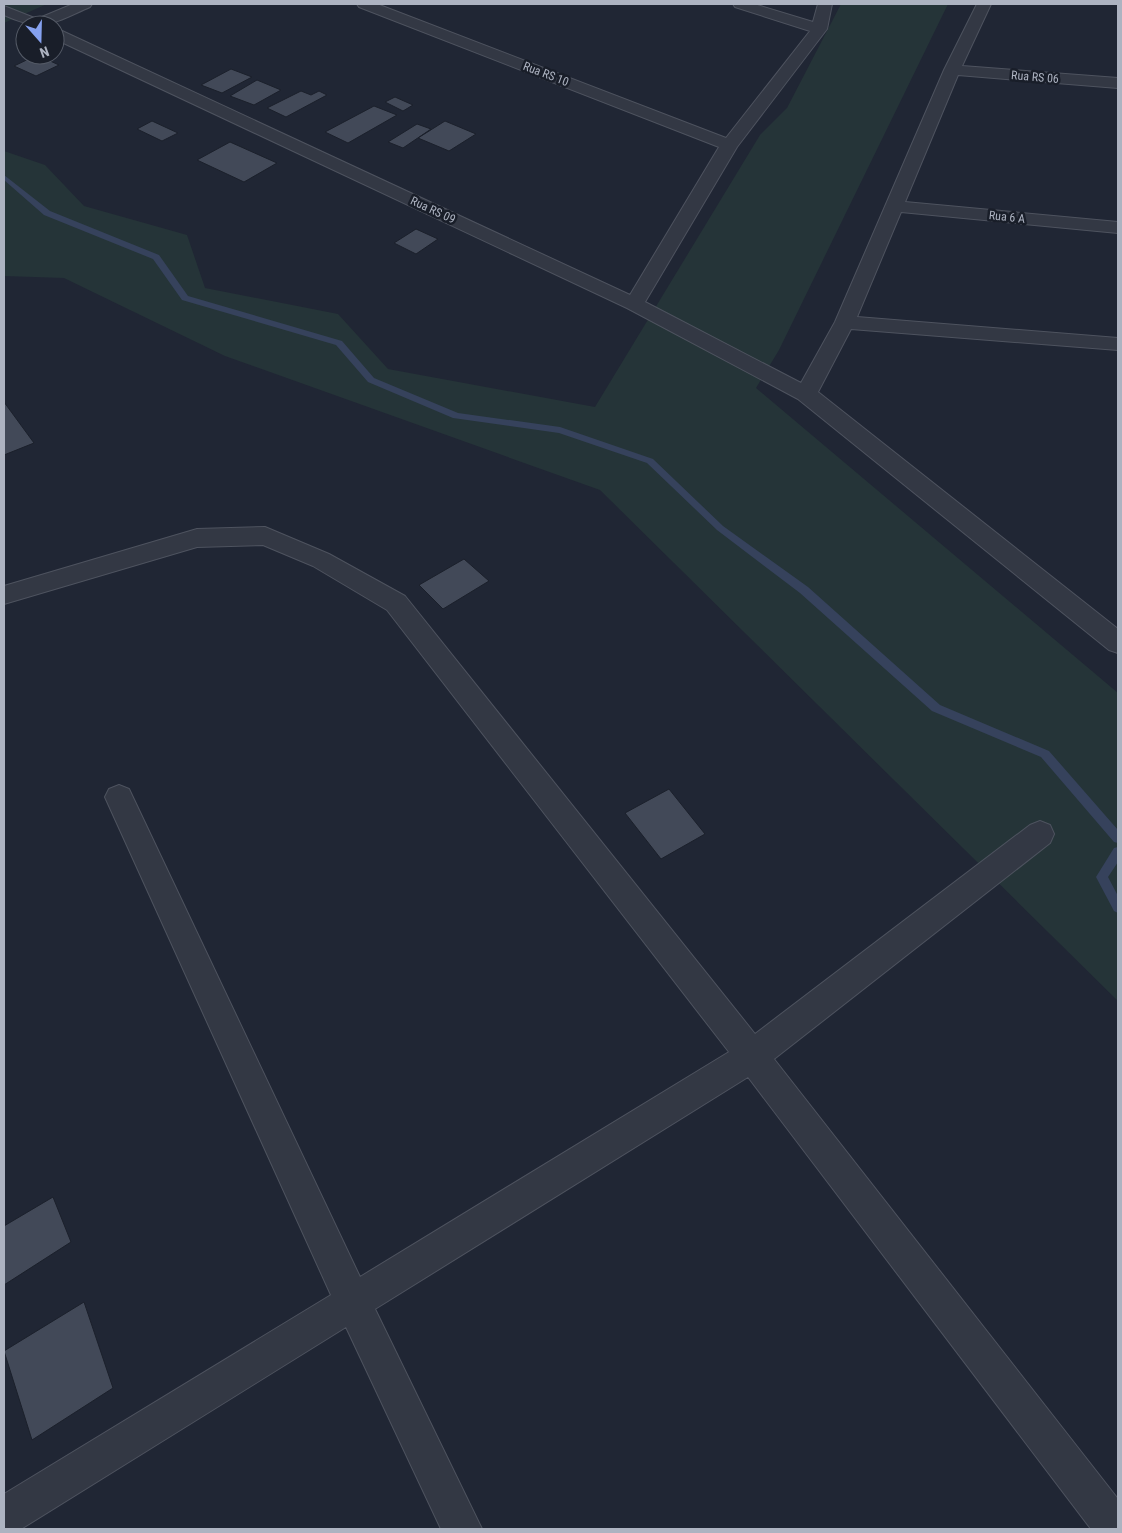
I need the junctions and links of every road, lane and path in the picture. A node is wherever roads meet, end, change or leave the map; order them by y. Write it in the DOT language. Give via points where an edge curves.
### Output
graph roads {
  1 [pos="85,4"];
  2 [pos="364,4"];
  3 [pos="740,4"];
  4 [pos="825,4"];
  5 [pos="984,4"];
  6 [pos="60,15"];
  7 [pos="819,29"];
  8 [pos="65,38"];
  9 [pos="952,70"];
  10 [pos="1118,83"];
  11 [pos="729,145"];
  12 [pos="895,206"];
  13 [pos="1118,228"];
  14 [pos="634,304"];
  15 [pos="845,322"];
  16 [pos="1118,344"];
  17 [pos="806,394"];
  18 [pos="4,595"];
  19 [pos="1118,644"];
  20 [pos="119,798"];
  21 [pos="1040,834"];
  22 [pos="752,1056"];
  23 [pos="353,1303"];
  24 [pos="4,1517"];
  25 [pos="462,1529"];
  26 [pos="1116,1529"];
  1 -- 6 [label="street"];
  2 -- 11 [label="street, Rua RS 10"];
  3 -- 7 [label="street"];
  4 -- 7 [label="street"];
  5 -- 9 [label="street"];
  7 -- 11 [label="street"];
  8 -- 14 [label="street, Rua RS 09"];
  9 -- 10 [label="street, Rua RS 06"];
  9 -- 12 [label="street"];
  11 -- 14 [label="street"];
  12 -- 13 [label="street, Rua 6 A"];
  12 -- 15 [label="street"];
  14 -- 17 [label="street, Rua RS 09"];
  15 -- 16 [label="street"];
  15 -- 17 [label="street"];
  17 -- 19 [label="street, Rua RS 09"];
  18 -- 22 [label="street" via="197,538 264,536 321,560 396,603"];
  20 -- 23 [label="street"];
  21 -- 22 [label="street"];
  22 -- 23 [label="street"];
  22 -- 26 [label="street"];
  23 -- 24 [label="street"];
  23 -- 25 [label="street"];
}
